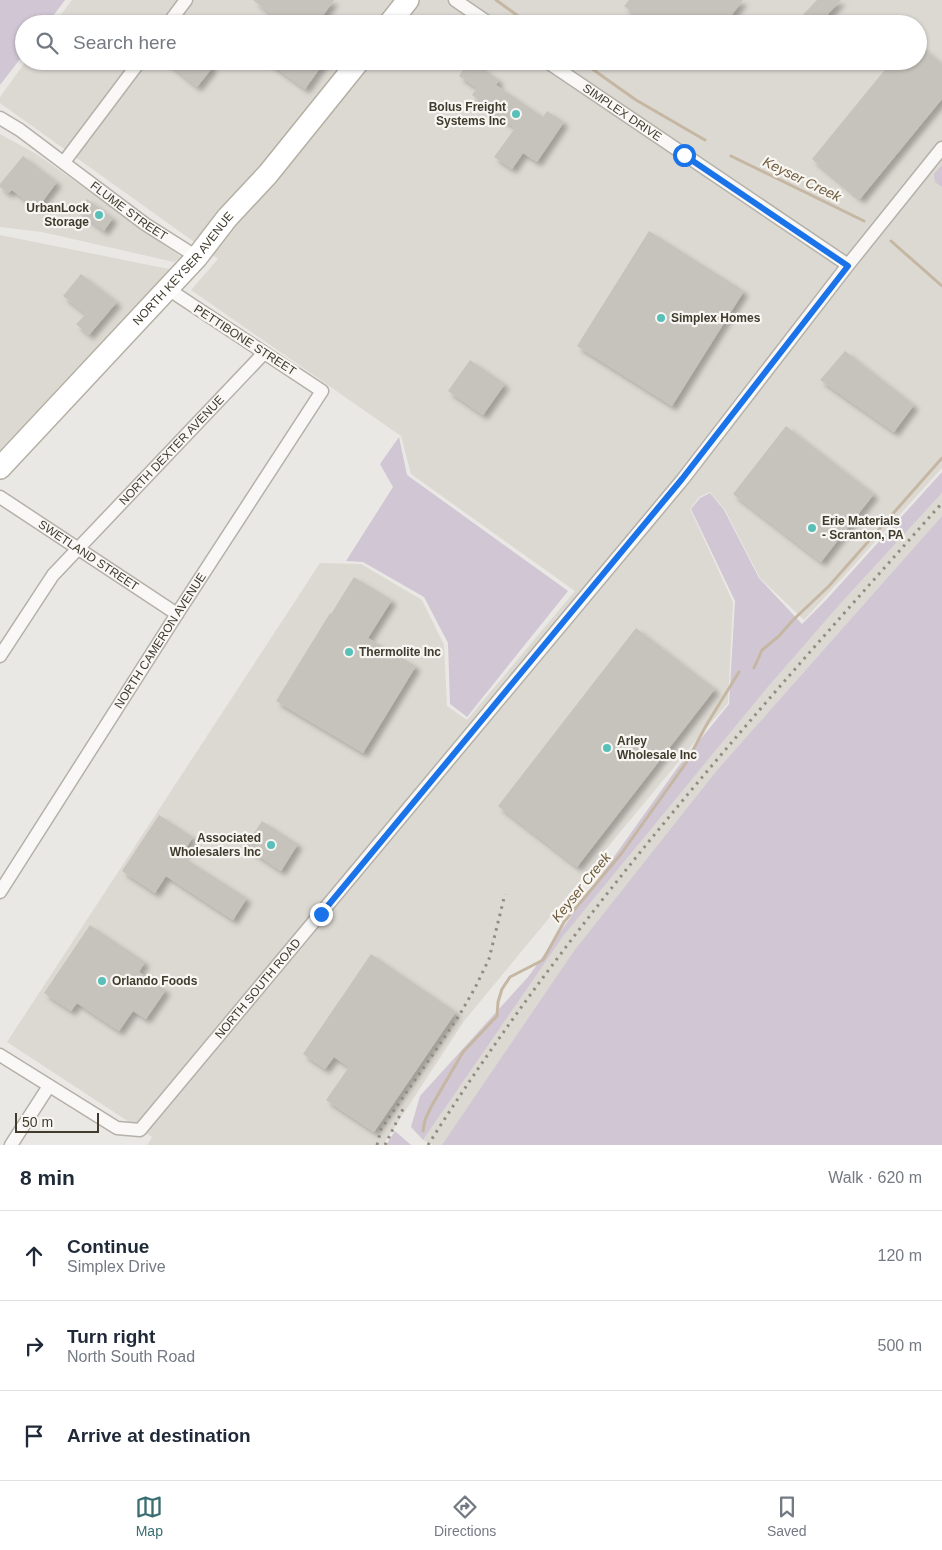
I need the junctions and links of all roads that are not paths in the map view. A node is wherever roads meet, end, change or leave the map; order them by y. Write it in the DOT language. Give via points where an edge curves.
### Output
graph roads {
  1 [pos="186,0"];
  2 [pos="408,0"];
  3 [pos="455,0"];
  4 [pos="175,15"];
  5 [pos="396,15"];
  6 [pos="477,15"];
  7 [pos="133,70"];
  8 [pos="352,70"];
  9 [pos="559,70"];
  10 [pos="0,118"];
  11 [pos="942,148"];
  12 [pos="64,162"];
  13 [pos="197,257"];
  14 [pos="848,266"];
  15 [pos="168,289"];
  16 [pos="264,353"];
  17 [pos="322,391"];
  18 [pos="0,468"];
  19 [pos="0,497"];
  20 [pos="80,548"];
  21 [pos="177,614"];
  22 [pos="0,656"];
  23 [pos="0,892"];
  24 [pos="0,1055"];
  25 [pos="49,1086"];
  26 [pos="11,1145"];
  1 -- 4 [label="street"];
  2 -- 5 [label="main road"];
  3 -- 6 [label="street"];
  7 -- 12 [label="street"];
  8 -- 13 [label="main road, NORTH KEYSER AVENUE" via="268,174 226,218"];
  9 -- 14 [label="street, SIMPLEX DRIVE"];
  10 -- 12 [label="street, FLUME STREET"];
  11 -- 14 [label="street, NORTH SOUTH ROAD"];
  12 -- 13 [label="street, FLUME STREET" via="145,224"];
  13 -- 15 [label="main road, NORTH KEYSER AVENUE"];
  14 -- 25 [label="street, NORTH SOUTH ROAD" via="682,479 140,1130 117,1128"];
  15 -- 16 [label="street, PETTIBONE STREET"];
  15 -- 18 [label="main road, NORTH KEYSER AVENUE"];
  16 -- 17 [label="street, PETTIBONE STREET"];
  16 -- 20 [label="street, NORTH DEXTER AVENUE"];
  17 -- 21 [label="street, NORTH CAMERON AVENUE"];
  19 -- 20 [label="street, SWETLAND STREET"];
  20 -- 21 [label="street, SWETLAND STREET"];
  20 -- 22 [label="street, NORTH DEXTER AVENUE" via="53,576"];
  21 -- 23 [label="street, NORTH CAMERON AVENUE"];
  24 -- 25 [label="street"];
  25 -- 26 [label="street"];
}
